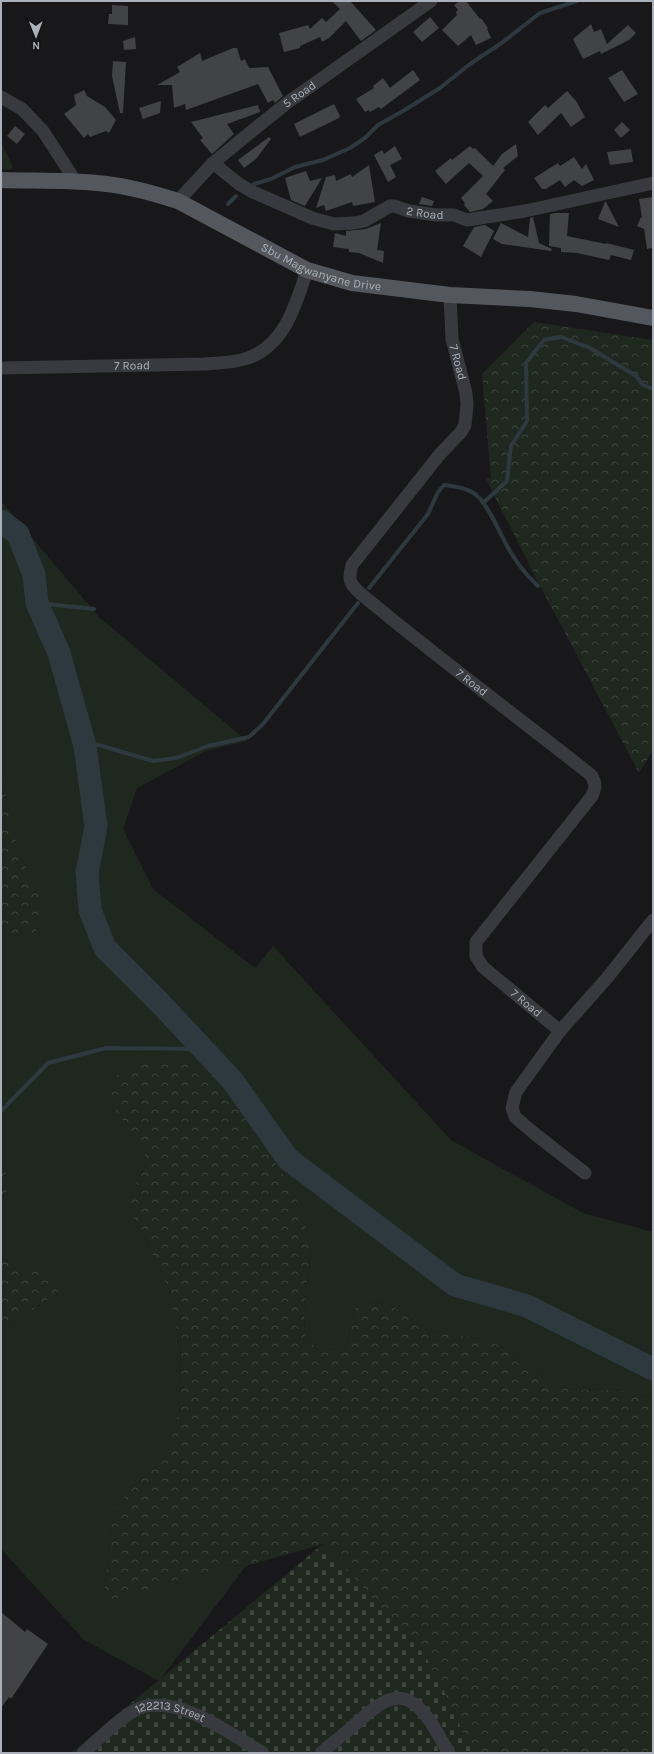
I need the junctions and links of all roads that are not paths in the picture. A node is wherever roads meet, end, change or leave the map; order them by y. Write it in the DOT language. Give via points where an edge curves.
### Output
graph roads {
  1 [pos="426,3"];
  2 [pos="1,97"];
  3 [pos="212,163"];
  4 [pos="1,180"];
  5 [pos="76,182"];
  6 [pos="653,183"];
  7 [pos="178,201"];
  8 [pos="307,270"];
  9 [pos="450,295"];
  10 [pos="653,318"];
  11 [pos="1,368"];
  12 [pos="653,920"];
  13 [pos="560,1031"];
  14 [pos="585,1173"];
  15 [pos="83,1753"];
  16 [pos="263,1753"];
  17 [pos="321,1753"];
  18 [pos="449,1753"];
  1 -- 3 [label="street, 5 Road" via="287,103"];
  2 -- 5 [label="street" via="22,109 44,131"];
  3 -- 6 [label="street, 2 Road" via="253,192 312,218 334,224 364,221 394,206 409,211 454,215 467,220 525,211"];
  3 -- 7 [label="street, 5 Road"];
  4 -- 5 [label="main road, Sbu Magwanyane Drive"];
  5 -- 7 [label="main road, Sbu Magwanyane Drive" via="127,187"];
  7 -- 8 [label="main road, Sbu Magwanyane Drive"];
  8 -- 9 [label="main road, Sbu Magwanyane Drive" via="352,284"];
  8 -- 11 [label="street, 7 Road" via="288,321 275,340 248,358 228,363 205,364"];
  9 -- 10 [label="main road, Sbu Magwanyane Drive" via="576,304"];
  9 -- 13 [label="street, 7 Road" via="452,339 466,393 465,425 352,565 350,580 351,585 424,647 550,742 595,781 596,787 592,796 476,942 476,956 483,967"];
  12 -- 13 [label="street"];
  13 -- 14 [label="street" via="516,1092 512,1108 516,1117 535,1134"];
  15 -- 16 [label="street, 122213 Street" via="128,1715 143,1708 160,1706 178,1708 200,1716"];
  17 -- 18 [label="street" via="378,1706 394,1698 403,1698 413,1702 425,1715"];
}
